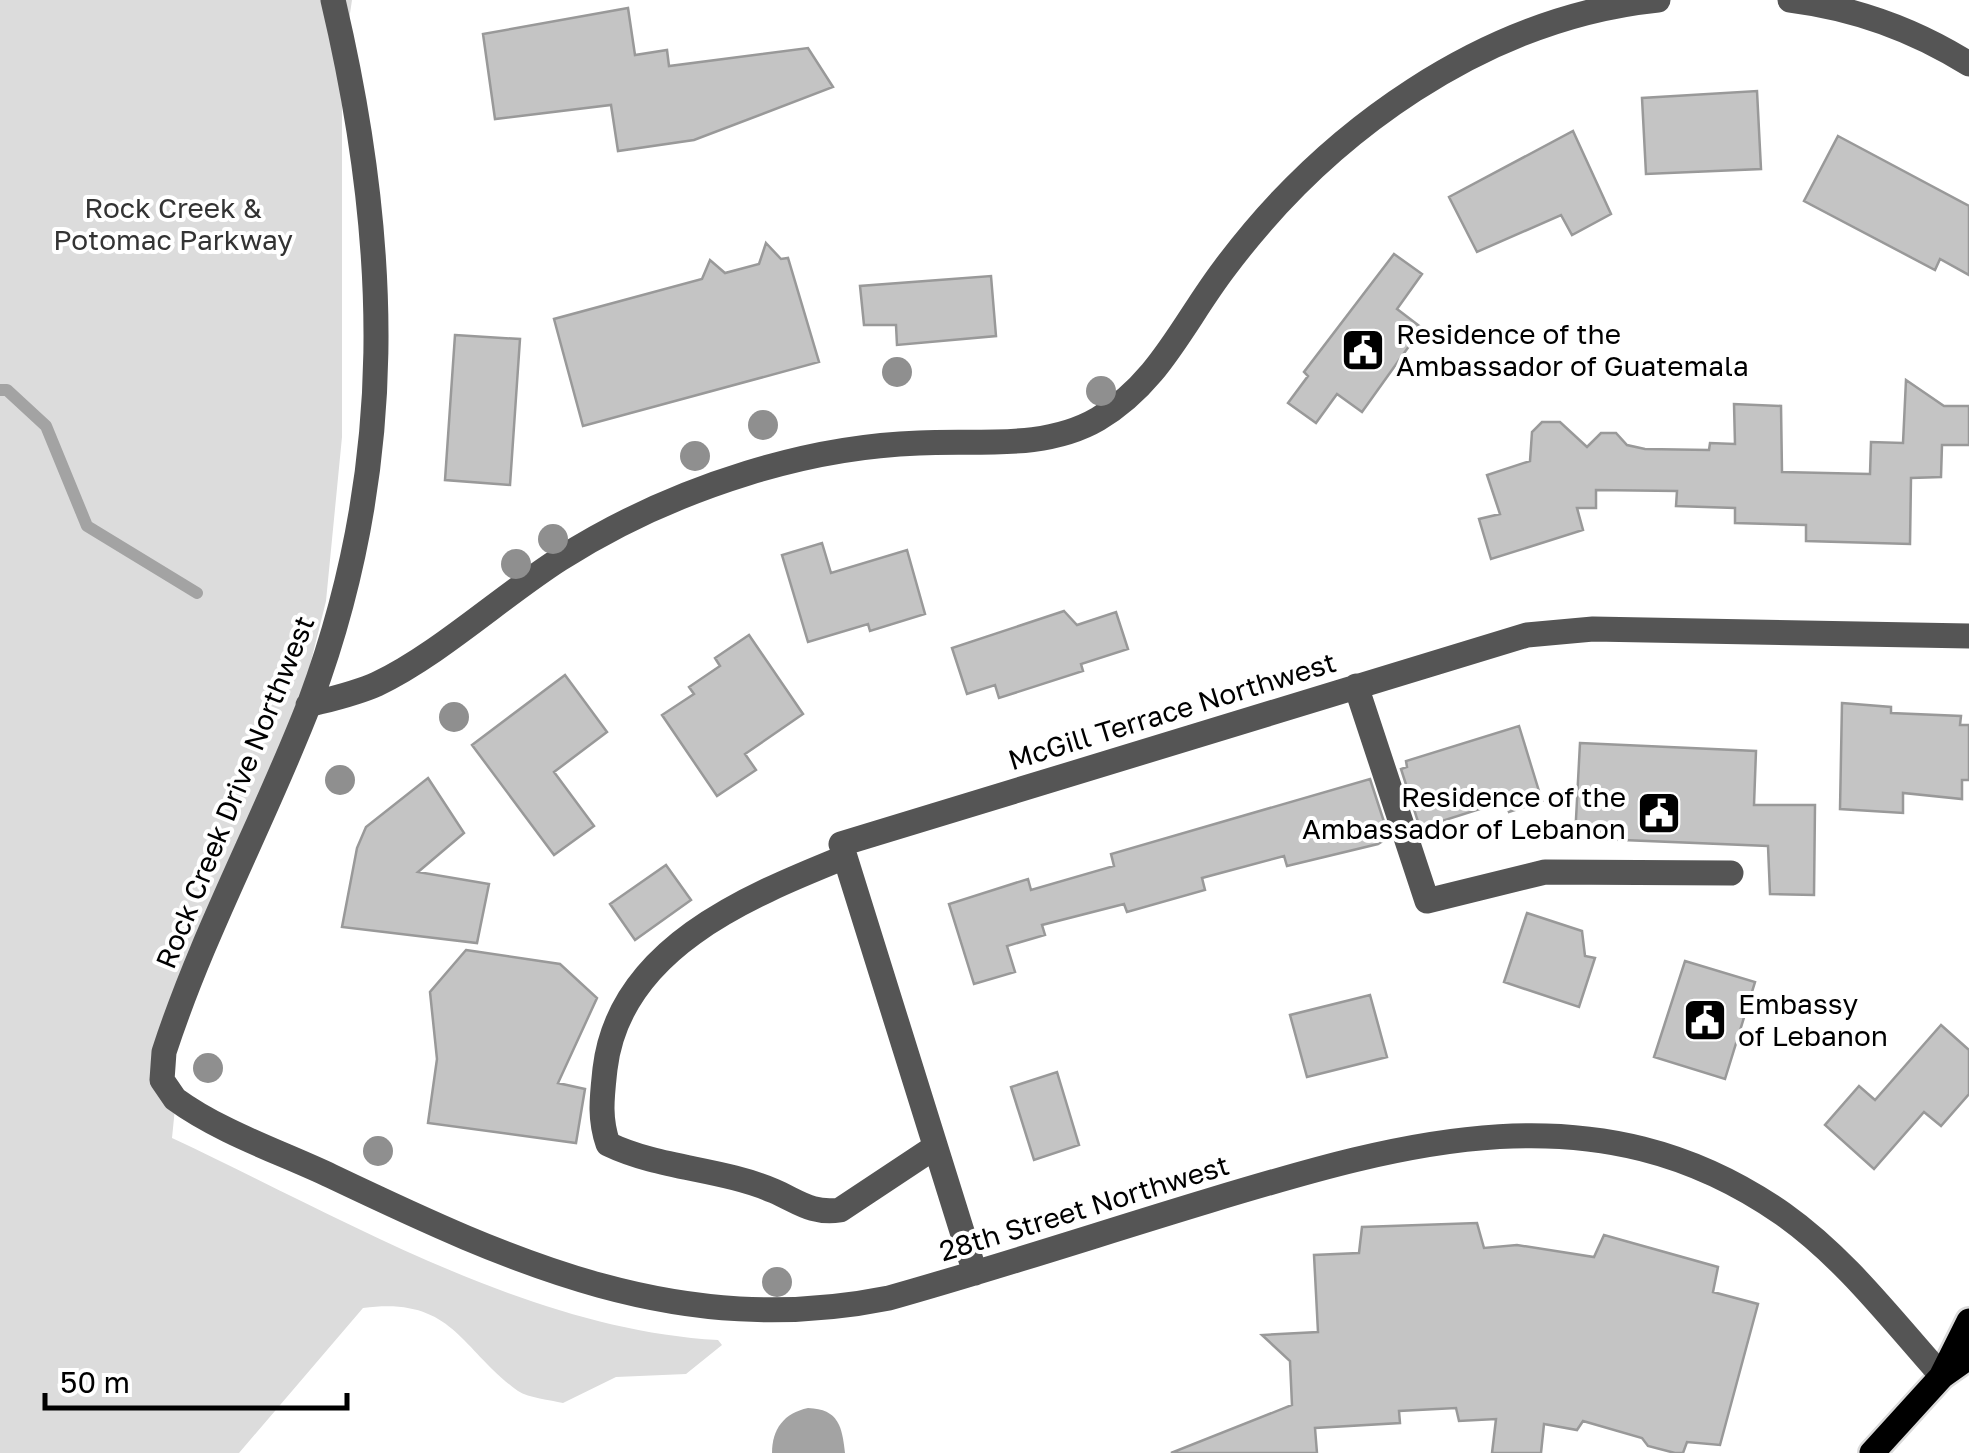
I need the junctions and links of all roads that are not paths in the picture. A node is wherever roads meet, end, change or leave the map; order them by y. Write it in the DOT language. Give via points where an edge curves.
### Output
graph roads {
  1 [pos="333,0"];
  2 [pos="1658,0"];
  3 [pos="1790,0"];
  4 [pos="1969,64"];
  5 [pos="1969,636"];
  6 [pos="1356,686"];
  7 [pos="308,704"];
  8 [pos="845,857"];
  9 [pos="1732,873"];
  10 [pos="196,1112"];
  11 [pos="935,1147"];
  12 [pos="974,1272"];
  13 [pos="1969,1322"];
  14 [pos="1969,1358"];
  15 [pos="1942,1376"];
  16 [pos="1872,1453"];
  1 -- 7 [label="street, Rock Creek Drive Northwest" via="367,175 378,326 372,432 356,537"];
  2 -- 7 [label="street" via="1508,42 1377,115 1260,223 1146,381 1088,425 1028,440 835,452 706,487 564,556 380,682"];
  3 -- 4 [label="street" via="1869,18"];
  5 -- 6 [label="street, McGill Terrace Northwest" via="1549,632"];
  6 -- 8 [label="street, McGill Terrace Northwest" via="841,844"];
  6 -- 9 [label="street" via="1427,901 1545,872"];
  7 -- 10 [label="street, Rock Creek Drive Northwest" via="164,1052 166,1089"];
  8 -- 11 [label="street"];
  8 -- 11 [label="street" via="750,895 650,970 625,999 609,1038 600,1120 608,1144 634,1157 736,1176 821,1213 840,1210"];
  10 -- 12 [label="street, 28th Street Northwest" via="498,1254 635,1296 736,1308 828,1308"];
  11 -- 12 [label="street"];
  12 -- 15 [label="street, 28th Street Northwest" via="1392,1148 1462,1137 1556,1136 1669,1159 1758,1199 1842,1264"];
  13 -- 15 [label="main road"];
  14 -- 15 [label="main road"];
  15 -- 16 [label="main road"];
}
